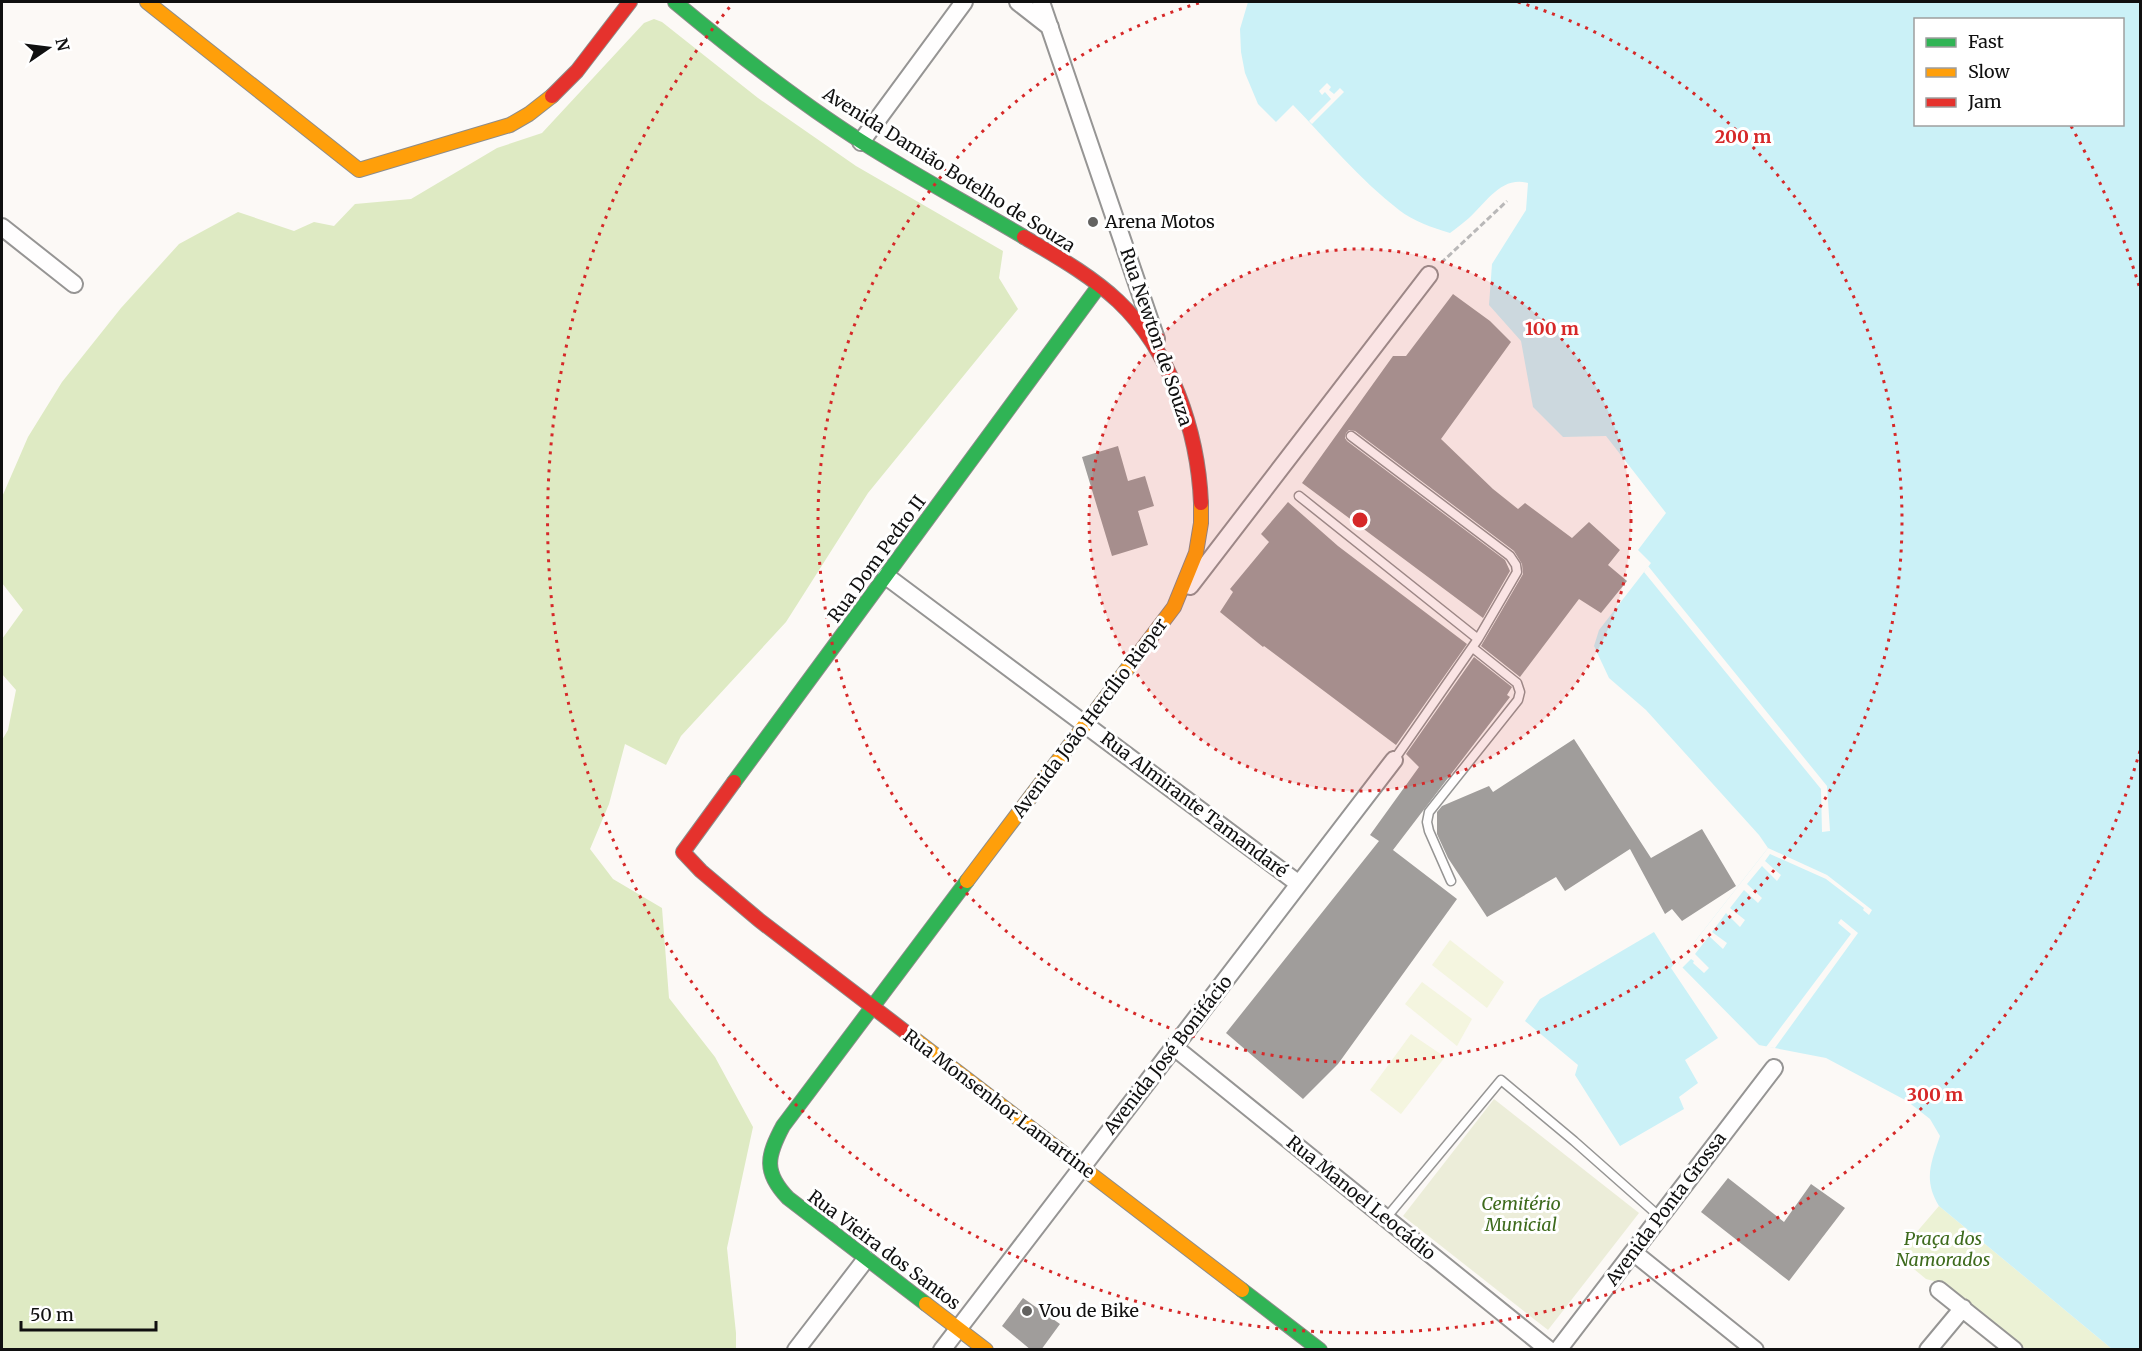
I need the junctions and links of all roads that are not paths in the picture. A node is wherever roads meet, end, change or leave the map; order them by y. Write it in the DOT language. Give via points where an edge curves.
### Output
graph roads {
  1 [pos="147,2"];
  2 [pos="630,2"];
  3 [pos="675,2"];
  4 [pos="964,2"];
  5 [pos="1018,2"];
  6 [pos="1041,2"];
  7 [pos="1050,28"];
  8 [pos="861,141"];
  9 [pos="2,227"];
  10 [pos="1429,275"];
  11 [pos="74,284"];
  12 [pos="1099,286"];
  13 [pos="1162,360"];
  14 [pos="1351,436"];
  15 [pos="1299,496"];
  16 [pos="886,576"];
  17 [pos="1173,608"];
  18 [pos="1478,639"];
  19 [pos="1473,648"];
  20 [pos="1086,725"];
  21 [pos="1394,760"];
  22 [pos="683,852"];
  23 [pos="1451,881"];
  24 [pos="1299,884"];
  25 [pos="873,1007"];
  26 [pos="1174,1047"];
  27 [pos="1774,1068"];
  28 [pos="1082,1167"];
  29 [pos="770,1171"];
  30 [pos="1660,1217"];
  31 [pos="1386,1218"];
  32 [pos="1633,1252"];
  33 [pos="866,1259"];
  34 [pos="1938,1290"];
  35 [pos="1963,1308"];
  36 [pos="958,1328"];
  37 [pos="796,1350"];
  38 [pos="942,1350"];
  39 [pos="986,1350"];
  40 [pos="1320,1350"];
  41 [pos="1549,1350"];
  42 [pos="1558,1350"];
  43 [pos="1755,1350"];
  44 [pos="1928,1350"];
  45 [pos="2014,1350"];
  1 -- 2 [label="street" via="359,170 510,125 538,110 564,85"];
  3 -- 8 [label="street, Avenida Damião Botelho de Souza" via="778,84"];
  4 -- 8 [label="street"];
  5 -- 7 [label="street"];
  6 -- 7 [label="street, Rua Newton de Souza"];
  7 -- 13 [label="street, Rua Newton de Souza"];
  8 -- 12 [label="street, Avenida Damião Botelho de Souza" via="1023,236"];
  9 -- 11 [label="street"];
  10 -- 17 [label="street, Avenida João Hercílio Rieper"];
  12 -- 13 [label="street, Avenida Damião Botelho de Souza" via="1142,329"];
  12 -- 16 [label="street, Rua Dom Pedro II"];
  13 -- 17 [label="street, Rua Newton de Souza" via="1187,422 1201,498 1196,552"];
  14 -- 18 [label="lane" via="1510,556 1516,565 1517,572"];
  15 -- 18 [label="lane"];
  16 -- 20 [label="street, Rua Almirante Tamandaré"];
  16 -- 22 [label="street, Rua Dom Pedro II"];
  17 -- 20 [label="street, Avenida João Hercílio Rieper"];
  18 -- 19 [label="lane"];
  19 -- 21 [label="lane"];
  19 -- 23 [label="lane" via="1517,683 1521,692 1429,812 1429,831"];
  20 -- 24 [label="street, Rua Almirante Tamandaré"];
  20 -- 25 [label="street, Avenida João Hercílio Rieper"];
  21 -- 24 [label="street, Avenida José Bonifácio"];
  22 -- 25 [label="street, Rua Monsenhor Lamartine" via="752,914"];
  24 -- 26 [label="street, Avenida José Bonifácio"];
  25 -- 28 [label="street, Rua Monsenhor Lamartine"];
  25 -- 29 [label="street, Avenida João Hercílio Rieper" via="783,1126 772,1144"];
  26 -- 28 [label="street, Avenida José Bonifácio"];
  26 -- 31 [label="street, Rua Manoel Leocádio"];
  27 -- 30 [label="street, Avenida Ponta Grossa"];
  28 -- 36 [label="street, Avenida José Bonifácio"];
  28 -- 40 [label="street, Rua Monsenhor Lamartine"];
  29 -- 33 [label="street, Rua Vieira dos Santos" via="783,1194"];
  30 -- 31 [label="lane" via="1501,1080"];
  30 -- 32 [label="street, Avenida Ponta Grossa"];
  31 -- 41 [label="street, Rua Manoel Leocádio"];
  32 -- 42 [label="street, Avenida Ponta Grossa"];
  32 -- 43 [label="street"];
  33 -- 36 [label="street, Rua Vieira dos Santos"];
  33 -- 37 [label="street"];
  34 -- 35 [label="street"];
  35 -- 44 [label="street"];
  35 -- 45 [label="street"];
  36 -- 38 [label="street, Avenida José Bonifácio"];
  36 -- 39 [label="street, Rua Vieira dos Santos"];
}
